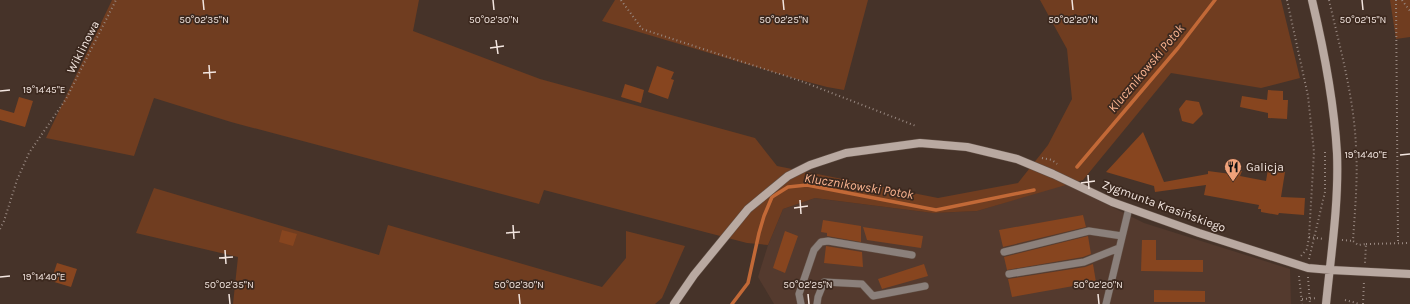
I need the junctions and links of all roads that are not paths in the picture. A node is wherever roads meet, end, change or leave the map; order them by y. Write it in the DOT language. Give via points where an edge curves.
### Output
graph roads {
  1 [pos="1312,0"];
  2 [pos="1129,208"];
  3 [pos="1122,236"];
  4 [pos="1119,248"];
  5 [pos="1004,252"];
  6 [pos="912,256"];
  7 [pos="1331,270"];
  8 [pos="1009,274"];
  9 [pos="1410,274"];
  10 [pos="925,286"];
  11 [pos="674,304"];
  12 [pos="801,304"];
  13 [pos="817,304"];
  14 [pos="1106,304"];
  15 [pos="1326,304"];
  1 -- 7 [label="street" via="1328,74 1335,124 1336,203"];
  2 -- 3 [label="lane"];
  2 -- 7 [label="street, Zygmunta Krasińskiego" via="1301,265"];
  2 -- 11 [label="street, Zygmunta Krasińskiego" via="1017,160 967,147 920,143 846,153 810,165 788,176 748,209 694,275"];
  3 -- 4 [label="lane"];
  3 -- 5 [label="lane" via="1089,231"];
  4 -- 8 [label="lane" via="1084,262"];
  4 -- 14 [label="lane"];
  6 -- 12 [label="lane" via="828,240 821,242 814,250 799,294"];
  7 -- 9 [label="street, Zygmunta Krasińskiego"];
  7 -- 15 [label="street"];
  10 -- 13 [label="lane" via="873,296 862,284 824,282"];
}
